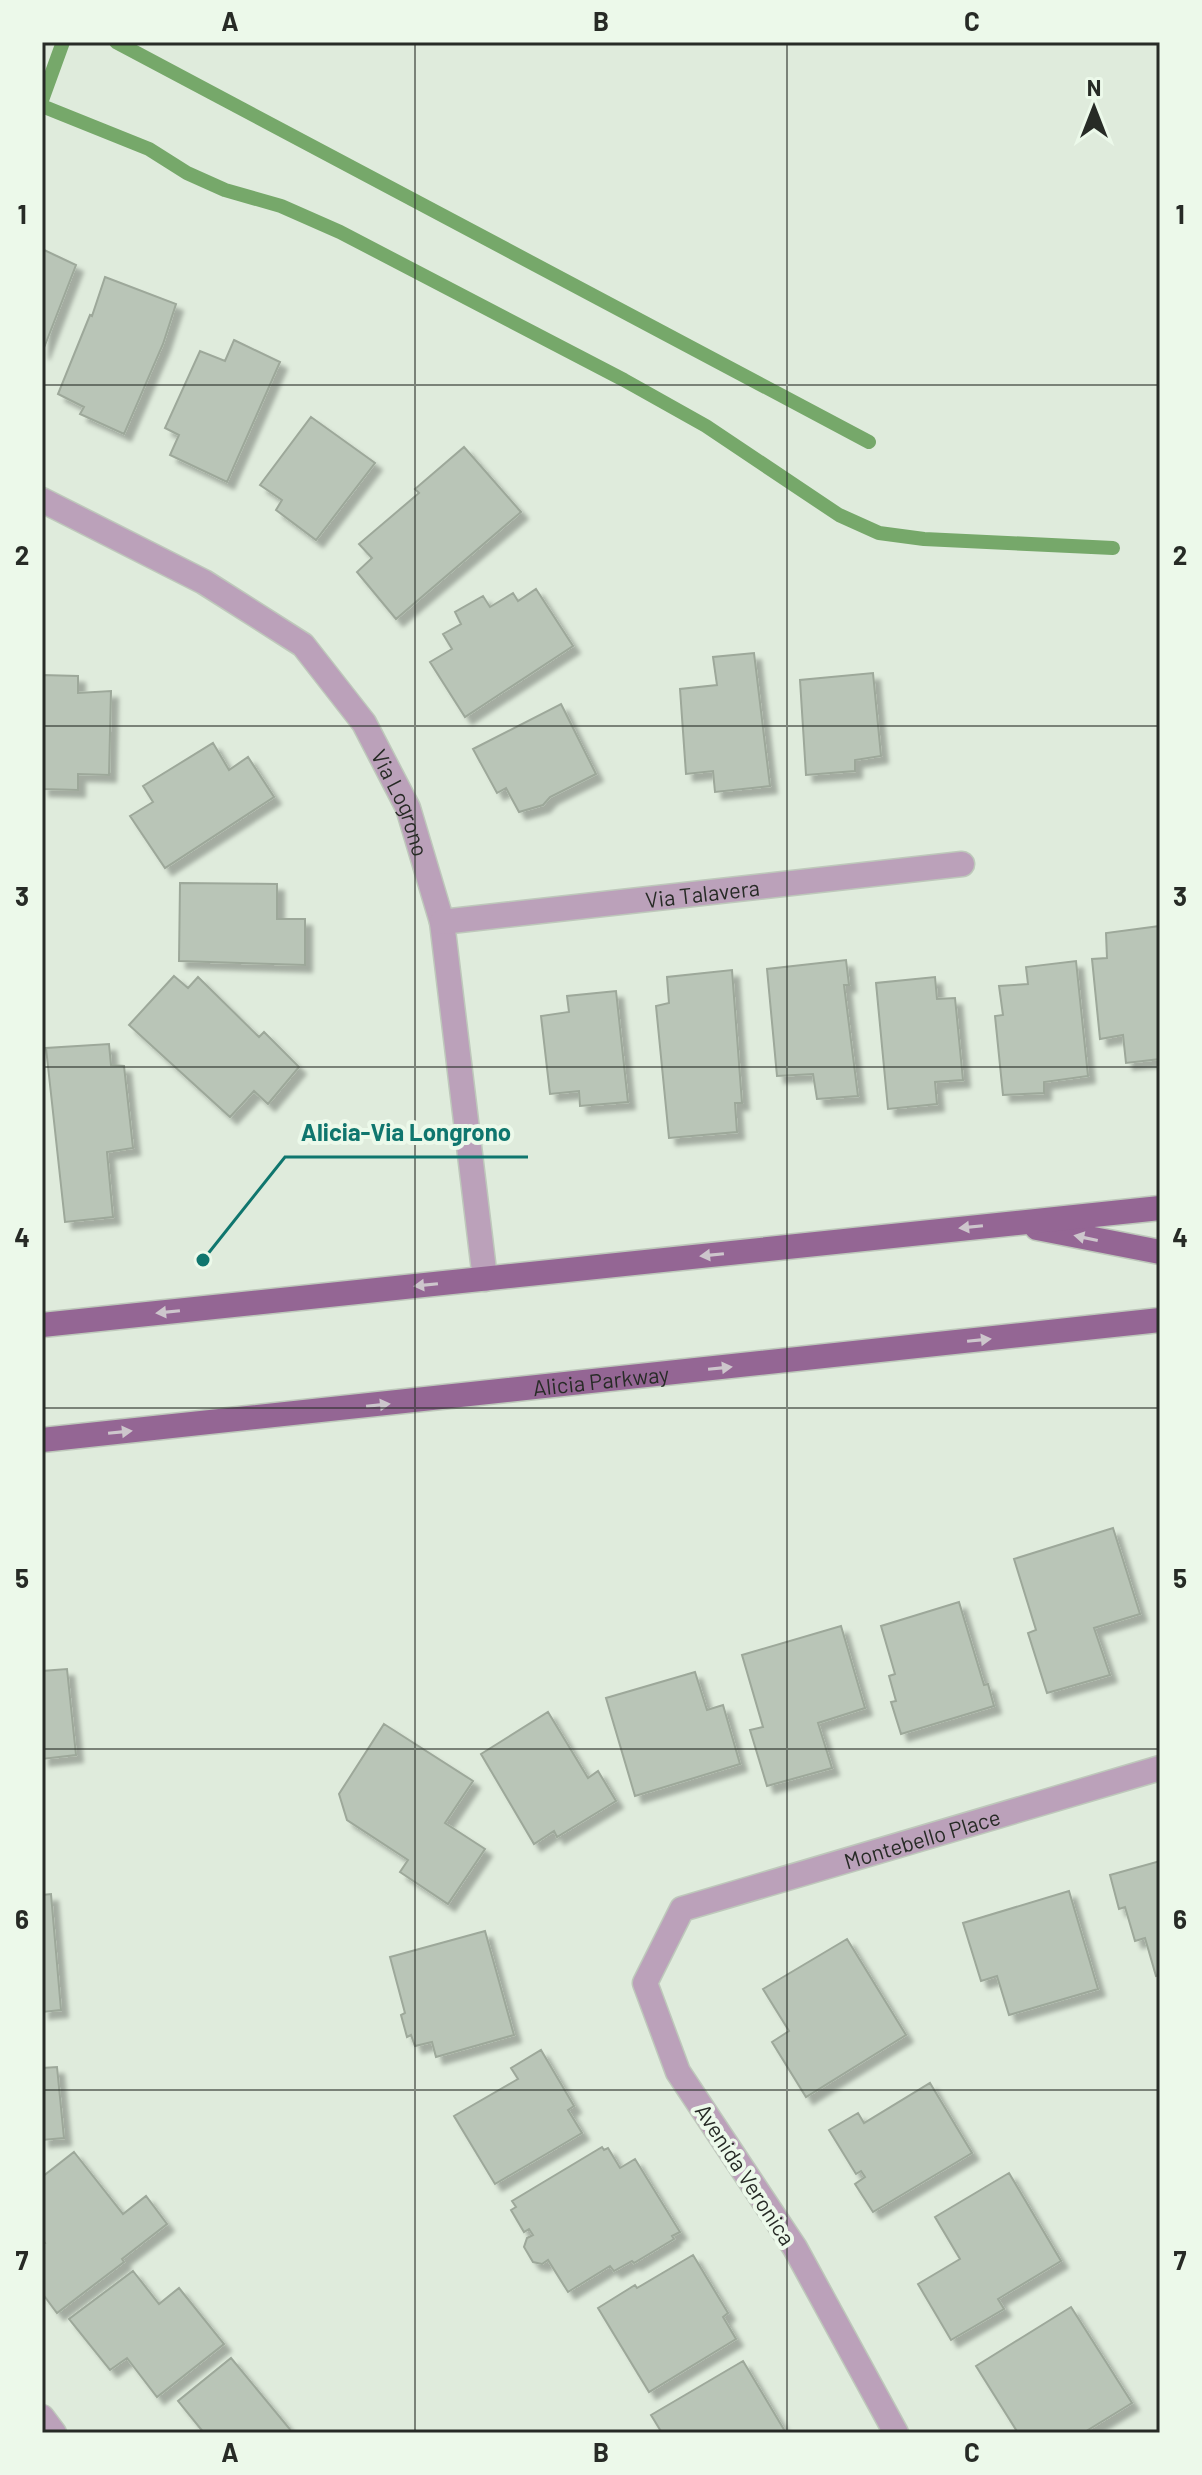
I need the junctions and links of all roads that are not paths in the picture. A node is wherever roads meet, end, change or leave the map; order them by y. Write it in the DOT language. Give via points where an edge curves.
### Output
graph roads {
  1 [pos="42,500"];
  2 [pos="962,864"];
  3 [pos="442,922"];
  4 [pos="1160,1208"];
  5 [pos="1013,1223"];
  6 [pos="1160,1252"];
  7 [pos="485,1279"];
  8 [pos="1160,1320"];
  9 [pos="42,1325"];
  10 [pos="42,1440"];
  11 [pos="1160,1768"];
  12 [pos="682,1909"];
  13 [pos="42,2417"];
  14 [pos="54,2433"];
  15 [pos="896,2433"];
  1 -- 3 [label="street, Via Logrono" via="204,582 303,645 364,723 408,808"];
  2 -- 3 [label="street, Via Talavera"];
  3 -- 7 [label="street, Via Logrono"];
  4 -- 5 [label="main road"];
  6 -- 5 [label="main road, one-way"];
  5 -- 7 [label="main road, one-way"];
  7 -- 9 [label="main road, one-way"];
  10 -- 8 [label="main road, Alicia Parkway, one-way"];
  11 -- 12 [label="street, Montebello Place"];
  12 -- 15 [label="street, Avenida Veronica" via="645,1983 678,2072 795,2248"];
  13 -- 14 [label="street"];
}
